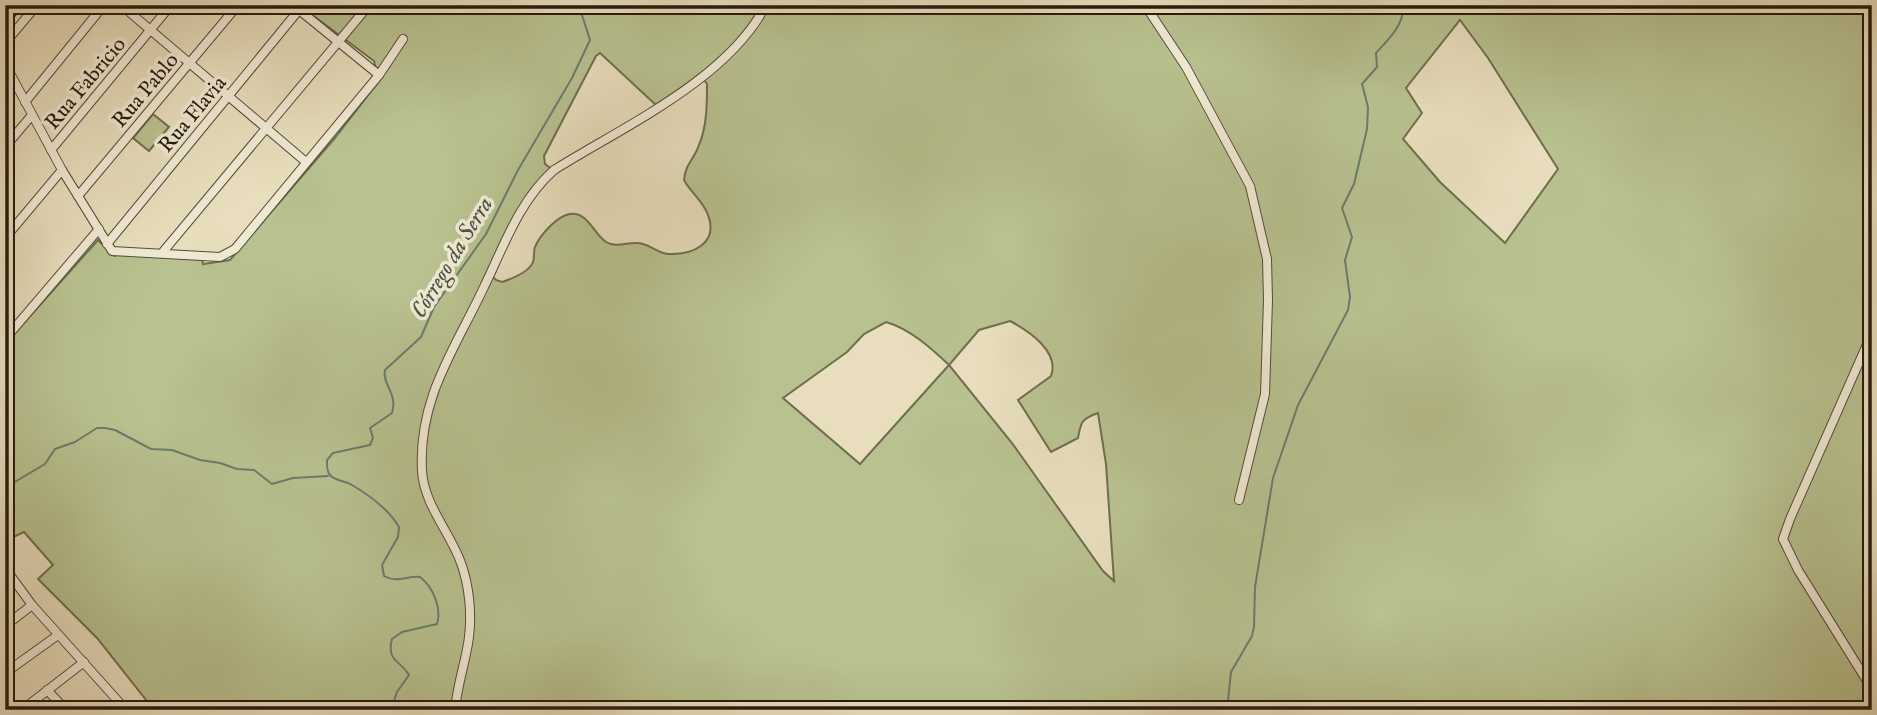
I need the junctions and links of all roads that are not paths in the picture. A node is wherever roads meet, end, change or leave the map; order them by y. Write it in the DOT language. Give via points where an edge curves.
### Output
graph roads {
  1 [pos="17,5"];
  2 [pos="37,5"];
  3 [pos="104,5"];
  4 [pos="121,5"];
  5 [pos="172,5"];
  6 [pos="238,5"];
  7 [pos="369,5"];
  8 [pos="766,5"];
  9 [pos="1145,5"];
  10 [pos="298,7"];
  11 [pos="5,20"];
  12 [pos="152,30"];
  13 [pos="403,39"];
  14 [pos="337,42"];
  15 [pos="5,43"];
  16 [pos="5,64"];
  17 [pos="190,64"];
  18 [pos="379,75"];
  19 [pos="230,97"];
  20 [pos="25,102"];
  21 [pos="32,115"];
  22 [pos="268,129"];
  23 [pos="5,147"];
  24 [pos="51,150"];
  25 [pos="306,162"];
  26 [pos="62,170"];
  27 [pos="78,196"];
  28 [pos="99,229"];
  29 [pos="5,238"];
  30 [pos="107,244"];
  31 [pos="162,253"];
  32 [pos="1872,333"];
  33 [pos="5,339"];
  34 [pos="1239,500"];
  35 [pos="6,573"];
  36 [pos="32,605"];
  37 [pos="5,626"];
  38 [pos="58,635"];
  39 [pos="84,662"];
  40 [pos="5,673"];
  41 [pos="1872,689"];
  42 [pos="47,690"];
  43 [pos="22,710"];
  44 [pos="66,710"];
  45 [pos="126,710"];
  46 [pos="456,710"];
  1 -- 11 [label="main road"];
  2 -- 15 [label="street"];
  3 -- 20 [label="street"];
  4 -- 12 [label="street"];
  5 -- 12 [label="street, Rua Fabricio"];
  6 -- 17 [label="street, Rua Pablo"];
  7 -- 14 [label="street"];
  8 -- 46 [label="street" via="729,57 545,178 513,224 446,359 425,424 422,456 426,492 461,563 468,597 470,634"];
  9 -- 34 [label="street" via="1186,67 1250,186 1267,259 1265,394"];
  10 -- 14 [label="street"];
  10 -- 19 [label="street, Rua Flavia"];
  12 -- 17 [label="street"];
  12 -- 24 [label="street, Rua Fabricio"];
  13 -- 18 [label="street"];
  14 -- 18 [label="street"];
  14 -- 22 [label="street"];
  16 -- 20 [label="street"];
  17 -- 19 [label="street"];
  17 -- 27 [label="street, Rua Pablo"];
  18 -- 25 [label="street"];
  19 -- 22 [label="street"];
  19 -- 30 [label="street, Rua Flavia"];
  20 -- 21 [label="street"];
  21 -- 23 [label="street"];
  21 -- 24 [label="street"];
  22 -- 25 [label="street"];
  22 -- 31 [label="street"];
  24 -- 26 [label="street"];
  25 -- 31 [label="street" via="228,254"];
  26 -- 27 [label="street"];
  26 -- 29 [label="street"];
  27 -- 28 [label="street"];
  28 -- 30 [label="street"];
  28 -- 33 [label="street"];
  30 -- 31 [label="street" via="116,252"];
  32 -- 41 [label="street" via="1783,539"];
  35 -- 36 [label="street"];
  36 -- 37 [label="street"];
  36 -- 38 [label="street"];
  38 -- 39 [label="street"];
  38 -- 40 [label="street"];
  39 -- 42 [label="street"];
  39 -- 45 [label="street"];
  42 -- 43 [label="street"];
  42 -- 44 [label="street"];
}
